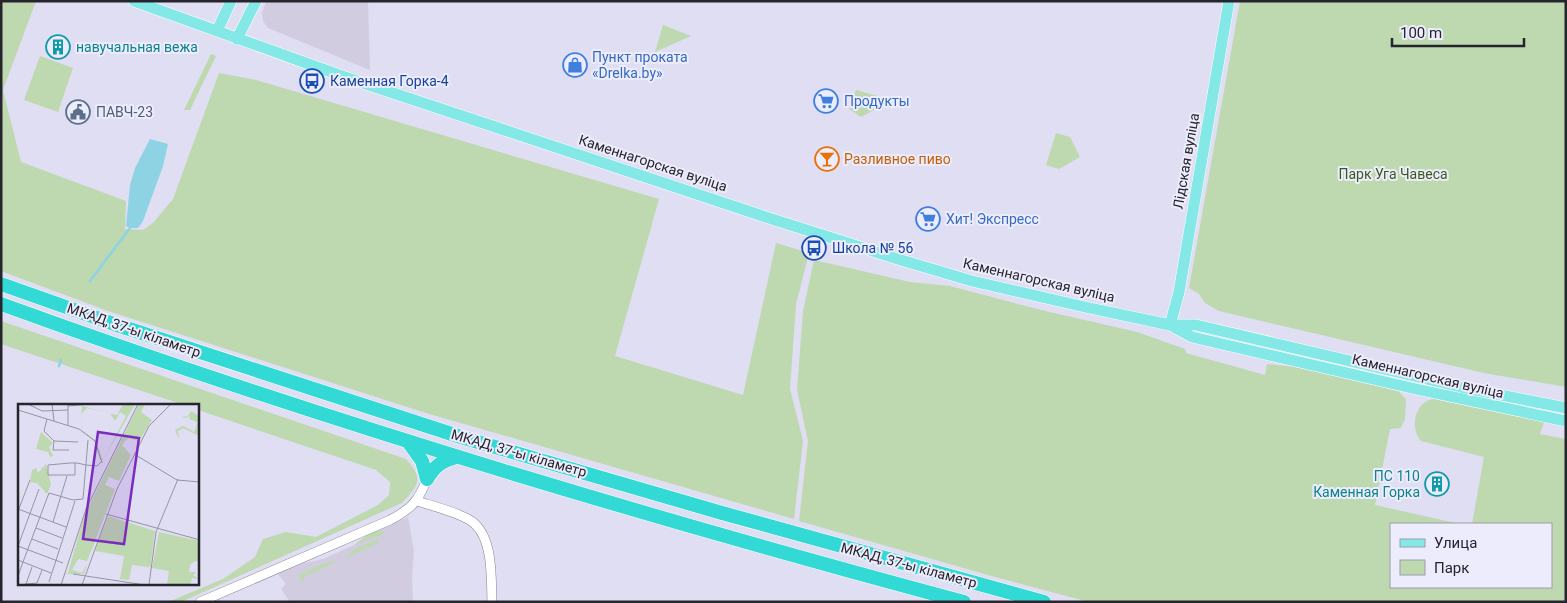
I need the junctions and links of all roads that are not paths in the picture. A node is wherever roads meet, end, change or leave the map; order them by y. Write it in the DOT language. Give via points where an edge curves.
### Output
graph roads {
  1 [pos="134,1"];
  2 [pos="231,1"];
  3 [pos="256,1"];
  4 [pos="1229,1"];
  5 [pos="216,31"];
  6 [pos="237,39"];
  7 [pos="1,284"];
  8 [pos="1,304"];
  9 [pos="1170,325"];
  10 [pos="1566,408"];
  11 [pos="1566,421"];
  12 [pos="409,443"];
  13 [pos="456,457"];
  14 [pos="426,479"];
  15 [pos="417,500"];
  16 [pos="200,602"];
  17 [pos="492,602"];
  18 [pos="964,602"];
  19 [pos="1044,602"];
  1 -- 5 [label="main road, Каменнагорская вуліца"];
  2 -- 5 [label="main road"];
  3 -- 6 [label="main road"];
  4 -- 9 [label="main road, Лідская вуліца" via="1179,292"];
  5 -- 6 [label="main road, Каменнагорская вуліца"];
  6 -- 9 [label="main road, Каменнагорская вуліца" via="476,121 910,262 972,281"];
  7 -- 19 [label="highway, МКАД, 37-ы кіламетр" via="114,324 461,436 731,516"];
  8 -- 12 [label="highway, МКАД, 37-ы кіламетр"];
  9 -- 10 [label="main road, Каменнагорская вуліца" via="1196,325"];
  9 -- 11 [label="main road, Каменнагорская вуліца" via="1192,338"];
  12 -- 13 [label="highway, МКАД, 37-ы кіламетр"];
  12 -- 14 [label="highway" via="422,461"];
  13 -- 14 [label="highway" via="437,465"];
  13 -- 18 [label="highway, МКАД, 37-ы кіламетр"];
  14 -- 15 [label="street"];
  15 -- 16 [label="street" via="407,511 390,520"];
  15 -- 17 [label="street" via="469,519 479,528 488,550"];
}
